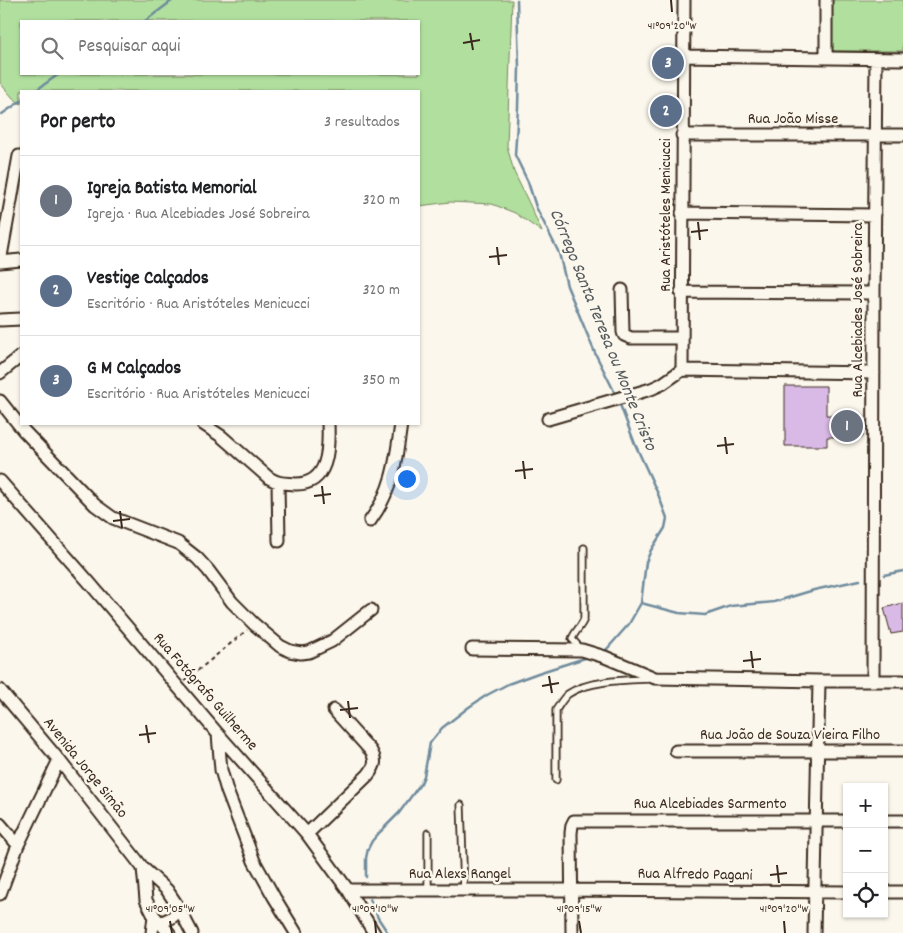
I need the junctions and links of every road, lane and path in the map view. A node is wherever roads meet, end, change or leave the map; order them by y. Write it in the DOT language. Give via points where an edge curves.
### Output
graph roads {
  1 [pos="684,0"];
  2 [pos="826,0"];
  3 [pos="683,56"];
  4 [pos="826,58"];
  5 [pos="876,59"];
  6 [pos="903,59"];
  7 [pos="876,135"];
  8 [pos="903,135"];
  9 [pos="682,136"];
  10 [pos="19,156"];
  11 [pos="682,212"];
  12 [pos="874,215"];
  13 [pos="20,260"];
  14 [pos="0,262"];
  15 [pos="622,290"];
  16 [pos="681,292"];
  17 [pos="874,293"];
  18 [pos="20,319"];
  19 [pos="0,320"];
  20 [pos="681,338"];
  21 [pos="20,357"];
  22 [pos="682,370"];
  23 [pos="0,373"];
  24 [pos="874,373"];
  25 [pos="0,401"];
  26 [pos="548,419"];
  27 [pos="204,425"];
  28 [pos="328,425"];
  29 [pos="401,425"];
  30 [pos="0,481"];
  31 [pos="278,483"];
  32 [pos="370,520"];
  33 [pos="279,541"];
  34 [pos="584,548"];
  35 [pos="371,610"];
  36 [pos="254,624"];
  37 [pos="472,650"];
  38 [pos="582,650"];
  39 [pos="655,678"];
  40 [pos="873,681"];
  41 [pos="903,681"];
  42 [pos="819,682"];
  43 [pos="178,687"];
  44 [pos="0,690"];
  45 [pos="334,710"];
  46 [pos="218,734"];
  47 [pos="676,751"];
  48 [pos="903,751"];
  49 [pos="818,752"];
  50 [pos="59,760"];
  51 [pos="556,780"];
  52 [pos="461,805"];
  53 [pos="816,820"];
  54 [pos="843,821"];
  55 [pos="888,821"];
  56 [pos="903,821"];
  57 [pos="0,824"];
  58 [pos="428,833"];
  59 [pos="307,834"];
  60 [pos="18,845"];
  61 [pos="143,868"];
  62 [pos="167,890"];
  63 [pos="348,890"];
  64 [pos="428,890"];
  65 [pos="464,890"];
  66 [pos="572,890"];
  67 [pos="815,892"];
  68 [pos="843,892"];
  69 [pos="888,892"];
  70 [pos="903,892"];
  71 [pos="0,894"];
  72 [pos="146,900"];
  73 [pos="180,908"];
  74 [pos="156,920"];
  75 [pos="187,930"];
  76 [pos="152,933"];
  77 [pos="169,933"];
  78 [pos="296,933"];
  79 [pos="374,933"];
  80 [pos="572,933"];
  81 [pos="814,933"];
  1 -- 3 [label="street, Rua Aristóteles Menicucci"];
  2 -- 4 [label="street"];
  3 -- 4 [label="street"];
  3 -- 9 [label="street, Rua Aristóteles Menicucci"];
  4 -- 5 [label="street"];
  5 -- 6 [label="street"];
  5 -- 7 [label="street, Rua Alcebiades José Sobreira"];
  7 -- 8 [label="street, Rua João Misse"];
  7 -- 9 [label="street, Rua João Misse"];
  7 -- 12 [label="street, Rua Alcebiades José Sobreira"];
  9 -- 11 [label="street, Rua Aristóteles Menicucci"];
  10 -- 14 [label="street"];
  11 -- 12 [label="street"];
  11 -- 16 [label="street, Rua Aristóteles Menicucci"];
  12 -- 17 [label="street, Rua Alcebiades José Sobreira"];
  13 -- 14 [label="street"];
  15 -- 20 [label="street" via="624,335 631,338"];
  16 -- 17 [label="street"];
  16 -- 20 [label="street, Rua Aristóteles Menicucci"];
  17 -- 24 [label="street, Rua Alcebiades José Sobreira"];
  18 -- 19 [label="street"];
  20 -- 22 [label="street, Rua Aristóteles Menicucci"];
  21 -- 23 [label="street"];
  22 -- 24 [label="street"];
  22 -- 26 [label="street" via="662,384"];
  24 -- 40 [label="street, Rua Alcebiades José Sobreira"];
  25 -- 36 [label="street" via="24,431 95,505 113,518 178,543 197,558"];
  27 -- 31 [label="street"];
  28 -- 31 [label="street" via="328,449 321,472 304,484"];
  29 -- 32 [label="street" via="390,482"];
  30 -- 43 [label="street, Rua Fotógrafo Guilherme"];
  31 -- 33 [label="street"];
  34 -- 38 [label="lane" via="584,619 572,639"];
  35 -- 36 [label="street" via="332,640 301,653 280,646"];
  36 -- 43 [label="path"];
  37 -- 38 [label="street"];
  38 -- 39 [label="street"];
  39 -- 42 [label="street"];
  39 -- 51 [label="lane" via="605,682 577,689 561,702 556,710"];
  40 -- 41 [label="street"];
  40 -- 42 [label="street"];
  42 -- 49 [label="street"];
  43 -- 46 [label="street, Rua Fotógrafo Guilherme"];
  44 -- 50 [label="street, Avenida Jorge Simão"];
  45 -- 59 [label="street" via="370,751 375,763 368,775"];
  46 -- 59 [label="street, Rua Fotógrafo Guilherme"];
  46 -- 78 [label="street" via="221,770 254,860"];
  47 -- 49 [label="street, Rua João de Souza Vieira Filho"];
  48 -- 49 [label="street, Rua João de Souza Vieira Filho"];
  49 -- 53 [label="street"];
  50 -- 60 [label="street"];
  50 -- 61 [label="street, Avenida Jorge Simão"];
  52 -- 65 [label="lane"];
  53 -- 54 [label="street, Rua Alcebiades Sarmento"];
  53 -- 66 [label="street, Rua Alcebiades Sarmento" via="574,821 571,833"];
  53 -- 67 [label="street"];
  55 -- 56 [label="street"];
  57 -- 60 [label="street"];
  58 -- 64 [label="lane"];
  59 -- 63 [label="street, Rua Fotógrafo Guilherme"];
  60 -- 71 [label="street"];
  61 -- 62 [label="street, Avenida Jorge Simão"];
  61 -- 72 [label="street"];
  62 -- 72 [label="street" via="153,893"];
  62 -- 73 [label="street, Avenida Jorge Simão"];
  63 -- 64 [label="street, Rua Alexs Rangel"];
  63 -- 79 [label="street, Rua Fotógrafo Guilherme"];
  64 -- 65 [label="street, Rua Alexs Rangel"];
  65 -- 66 [label="street, Rua Alexs Rangel"];
  66 -- 67 [label="street, Rua Alfredo Pagani"];
  66 -- 80 [label="street"];
  67 -- 68 [label="street, Rua Alfredo Pagani"];
  67 -- 81 [label="street"];
  69 -- 70 [label="street"];
  72 -- 74 [label="street"];
  73 -- 74 [label="street" via="171,919"];
  73 -- 75 [label="street, Avenida Jorge Simão"];
  74 -- 76 [label="street"];
  74 -- 77 [label="street"];
}
